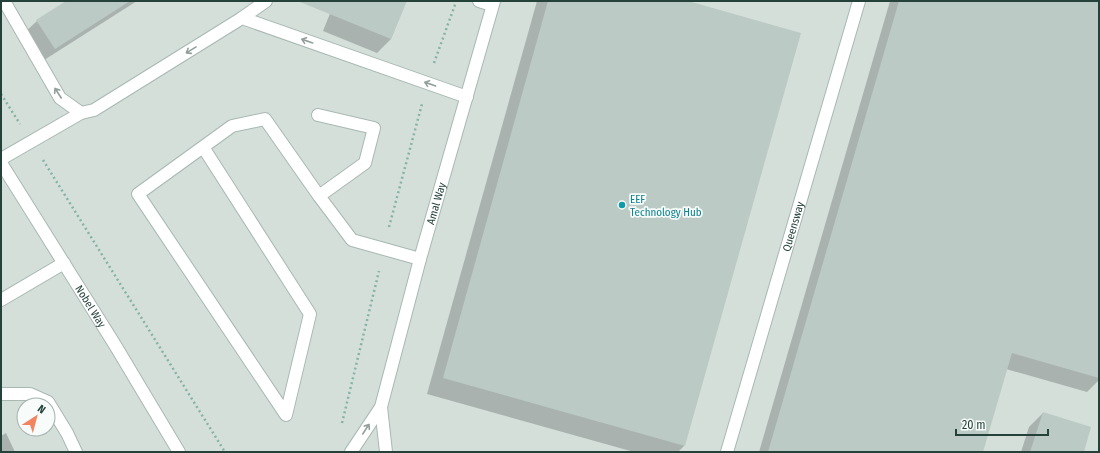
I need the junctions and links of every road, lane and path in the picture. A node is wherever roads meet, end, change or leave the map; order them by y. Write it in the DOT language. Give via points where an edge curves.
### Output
graph roads {
  1 [pos="4,1"];
  2 [pos="266,1"];
  3 [pos="456,1"];
  4 [pos="479,1"];
  5 [pos="858,1"];
  6 [pos="493,3"];
  7 [pos="242,18"];
  8 [pos="428,83"];
  9 [pos="1,94"];
  10 [pos="467,97"];
  11 [pos="81,113"];
  12 [pos="318,115"];
  13 [pos="31,142"];
  14 [pos="203,147"];
  15 [pos="1,159"];
  16 [pos="1,162"];
  17 [pos="319,196"];
  18 [pos="384,249"];
  19 [pos="420,259"];
  20 [pos="64,263"];
  21 [pos="1,300"];
  22 [pos="1,394"];
  23 [pos="381,407"];
  24 [pos="341,428"];
  25 [pos="76,452"];
  26 [pos="179,452"];
  27 [pos="225,452"];
  28 [pos="351,452"];
  29 [pos="386,452"];
  30 [pos="727,452"];
  11 -- 1 [label="lane, one-way" via="60,98"];
  2 -- 7 [label="lane"];
  3 -- 8 [label="path"];
  4 -- 6 [label="lane"];
  5 -- 30 [label="lane, Queensway"];
  6 -- 10 [label="lane, Amal Way"];
  8 -- 7 [label="lane, one-way"];
  7 -- 11 [label="lane, one-way" via="94,110"];
  10 -- 8 [label="lane, one-way"];
  8 -- 18 [label="path"];
  9 -- 13 [label="path"];
  10 -- 19 [label="lane, Amal Way"];
  11 -- 13 [label="lane"];
  12 -- 17 [label="lane" via="374,128 366,163"];
  13 -- 15 [label="lane"];
  13 -- 27 [label="path"];
  14 -- 14 [label="lane" via="138,194 286,415 310,314"];
  14 -- 17 [label="lane" via="232,126 265,119"];
  16 -- 20 [label="lane, Nobel Way"];
  17 -- 18 [label="lane" via="352,240"];
  18 -- 19 [label="lane"];
  18 -- 24 [label="path"];
  19 -- 23 [label="lane, Amal Way"];
  20 -- 21 [label="lane"];
  20 -- 26 [label="lane, Nobel Way"];
  22 -- 25 [label="lane" via="30,394 48,402"];
  28 -- 23 [label="lane, Amal Way, one-way"];
  23 -- 29 [label="lane, Amal Way"];
}
